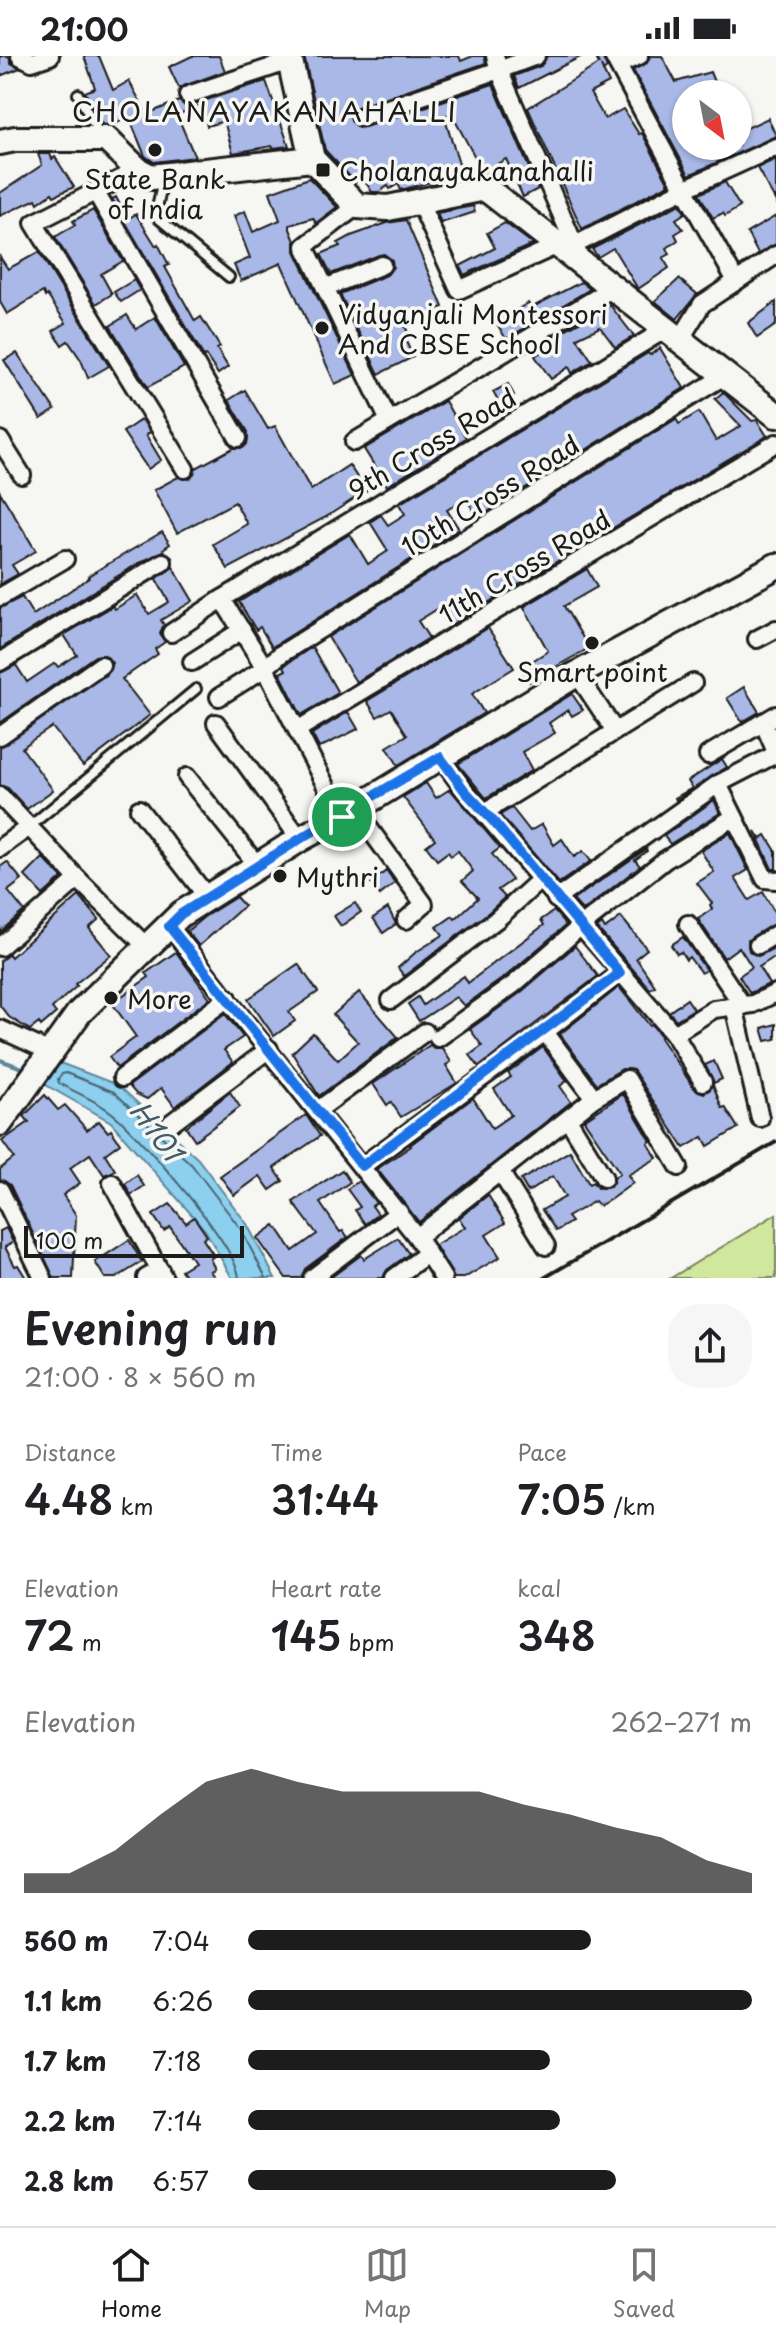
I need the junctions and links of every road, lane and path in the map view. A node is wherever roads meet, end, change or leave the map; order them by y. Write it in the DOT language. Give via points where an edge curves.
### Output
graph roads {
  1 [pos="20,56"];
  2 [pos="50,56"];
  3 [pos="536,56"];
  4 [pos="639,56"];
  5 [pos="289,59"];
  6 [pos="616,61"];
  7 [pos="497,63"];
  8 [pos="78,94"];
  9 [pos="188,95"];
  10 [pos="361,117"];
  11 [pos="102,139"];
  12 [pos="0,142"];
  13 [pos="776,147"];
  14 [pos="312,159"];
  15 [pos="138,170"];
  16 [pos="164,175"];
  17 [pos="684,189"];
  18 [pos="95,191"];
  19 [pos="419,201"];
  20 [pos="357,206"];
  21 [pos="572,252"];
  22 [pos="776,255"];
  23 [pos="382,265"];
  24 [pos="229,277"];
  25 [pos="736,281"];
  26 [pos="325,288"];
  27 [pos="613,288"];
  28 [pos="673,335"];
  29 [pos="724,376"];
  30 [pos="776,415"];
  31 [pos="389,421"];
  32 [pos="238,438"];
  33 [pos="0,440"];
  34 [pos="354,442"];
  35 [pos="776,443"];
  36 [pos="185,469"];
  37 [pos="22,475"];
  38 [pos="65,559"];
  39 [pos="163,562"];
  40 [pos="776,566"];
  41 [pos="0,597"];
  42 [pos="222,599"];
  43 [pos="776,629"];
  44 [pos="242,630"];
  45 [pos="171,633"];
  46 [pos="757,639"];
  47 [pos="0,662"];
  48 [pos="192,662"];
  49 [pos="101,665"];
  50 [pos="265,668"];
  51 [pos="577,674"];
  52 [pos="693,683"];
  53 [pos="196,689"];
  54 [pos="219,697"];
  55 [pos="770,718"];
  56 [pos="216,723"];
  57 [pos="297,730"];
  58 [pos="615,731"];
  59 [pos="0,736"];
  60 [pos="776,753"];
  61 [pos="708,755"];
  62 [pos="440,757"];
  63 [pos="187,777"];
  64 [pos="718,784"];
  65 [pos="0,796"];
  66 [pos="139,809"];
  67 [pos="485,812"];
  68 [pos="349,813"];
  69 [pos="734,817"];
  70 [pos="29,827"];
  71 [pos="300,839"];
  72 [pos="0,848"];
  73 [pos="258,866"];
  74 [pos="78,879"];
  75 [pos="540,880"];
  76 [pos="776,880"];
  77 [pos="208,898"];
  78 [pos="556,899"];
  79 [pos="406,920"];
  80 [pos="688,924"];
  81 [pos="169,926"];
  82 [pos="580,927"];
  83 [pos="776,934"];
  84 [pos="758,945"];
  85 [pos="0,947"];
  86 [pos="147,947"];
  87 [pos="620,973"];
  88 [pos="776,993"];
  89 [pos="228,998"];
  90 [pos="391,1000"];
  91 [pos="738,1006"];
  92 [pos="0,1029"];
  93 [pos="545,1032"];
  94 [pos="674,1034"];
  95 [pos="269,1049"];
  96 [pos="50,1052"];
  97 [pos="122,1078"];
  98 [pos="703,1082"];
  99 [pos="594,1098"];
  100 [pos="318,1110"];
  101 [pos="760,1118"];
  102 [pos="568,1119"];
  103 [pos="0,1123"];
  104 [pos="171,1123"];
  105 [pos="362,1166"];
  106 [pos="679,1167"];
  107 [pos="501,1173"];
  108 [pos="604,1178"];
  109 [pos="112,1183"];
  110 [pos="0,1190"];
  111 [pos="399,1212"];
  112 [pos="417,1237"];
  113 [pos="546,1246"];
  114 [pos="427,1254"];
  115 [pos="156,1275"];
  116 [pos="43,1278"];
  117 [pos="312,1278"];
  118 [pos="394,1278"];
  119 [pos="443,1278"];
  1 -- 2 [label="street" via="32,62"];
  3 -- 7 [label="street"];
  4 -- 6 [label="street"];
  5 -- 9 [label="street"];
  5 -- 14 [label="street"];
  6 -- 17 [label="street"];
  7 -- 10 [label="street"];
  7 -- 21 [label="street"];
  8 -- 11 [label="lane"];
  11 -- 12 [label="street"];
  11 -- 15 [label="street"];
  13 -- 17 [label="street"];
  14 -- 16 [label="street"];
  14 -- 20 [label="street"];
  15 -- 16 [label="street" via="151,177"];
  15 -- 18 [label="street"];
  16 -- 24 [label="lane" via="158,218"];
  17 -- 21 [label="street"];
  17 -- 25 [label="street"];
  18 -- 32 [label="street"];
  18 -- 36 [label="street" via="34,223"];
  19 -- 20 [label="street" via="388,208"];
  19 -- 21 [label="street" via="485,188"];
  19 -- 21 [label="street" via="459,290"];
  20 -- 26 [label="street" via="305,246"];
  21 -- 27 [label="street"];
  22 -- 25 [label="street"];
  23 -- 26 [label="street"];
  25 -- 28 [label="street" via="702,304"];
  26 -- 31 [label="street"];
  27 -- 28 [label="street"];
  27 -- 31 [label="street"];
  28 -- 29 [label="street"];
  28 -- 42 [label="street, 9th Cross Road"];
  29 -- 30 [label="street"];
  29 -- 50 [label="street, 10th Cross Road"];
  31 -- 34 [label="street"];
  33 -- 37 [label="street"];
  35 -- 57 [label="street, 11th Cross Road"];
  38 -- 41 [label="street"];
  39 -- 47 [label="street"];
  40 -- 51 [label="street"];
  42 -- 44 [label="street"];
  42 -- 45 [label="street, 9th Cross Road"];
  43 -- 46 [label="street"];
  44 -- 48 [label="street"];
  44 -- 50 [label="street"];
  49 -- 59 [label="street"];
  50 -- 54 [label="street, 10th Cross Road"];
  50 -- 57 [label="street"];
  51 -- 58 [label="street"];
  51 -- 62 [label="street"];
  52 -- 58 [label="street"];
  53 -- 70 [label="lane"];
  55 -- 60 [label="street"];
  55 -- 61 [label="street"];
  56 -- 71 [label="street"];
  57 -- 68 [label="street"];
  58 -- 67 [label="street"];
  60 -- 64 [label="street"];
  62 -- 67 [label="street"];
  62 -- 68 [label="street"];
  63 -- 73 [label="street"];
  64 -- 69 [label="street"];
  64 -- 78 [label="street"];
  65 -- 70 [label="street"];
  66 -- 77 [label="street"];
  67 -- 75 [label="street"];
  68 -- 71 [label="street"];
  68 -- 79 [label="street" via="424,904"];
  69 -- 76 [label="street" via="765,879"];
  69 -- 82 [label="street" via="665,860"];
  70 -- 72 [label="street"];
  70 -- 74 [label="street"];
  71 -- 73 [label="street"];
  73 -- 77 [label="street"];
  74 -- 85 [label="street"];
  74 -- 86 [label="street"];
  75 -- 78 [label="street"];
  75 -- 90 [label="street"];
  77 -- 81 [label="street"];
  78 -- 82 [label="street"];
  80 -- 91 [label="street"];
  81 -- 86 [label="street"];
  81 -- 89 [label="street"];
  82 -- 87 [label="street"];
  82 -- 100 [label="street" via="513,985"];
  83 -- 84 [label="street"];
  86 -- 96 [label="street" via="79,1013"];
  87 -- 93 [label="street"];
  87 -- 94 [label="street"];
  88 -- 91 [label="street"];
  89 -- 95 [label="street"];
  89 -- 97 [label="street"];
  91 -- 94 [label="street" via="714,1009"];
  91 -- 101 [label="street"];
  92 -- 96 [label="street"];
  93 -- 99 [label="street"];
  93 -- 105 [label="street"];
  94 -- 98 [label="street"];
  95 -- 100 [label="street"];
  95 -- 104 [label="street"];
  96 -- 103 [label="street"];
  99 -- 102 [label="street"];
  99 -- 106 [label="street" via="627,1079"];
  100 -- 105 [label="street"];
  102 -- 107 [label="street"];
  102 -- 108 [label="street"];
  105 -- 111 [label="street"];
  107 -- 112 [label="street"];
  107 -- 113 [label="street"];
  109 -- 115 [label="street"];
  110 -- 116 [label="street"];
  111 -- 112 [label="street"];
  111 -- 117 [label="street"];
  112 -- 114 [label="street"];
  114 -- 118 [label="street"];
  114 -- 119 [label="street"];
}
